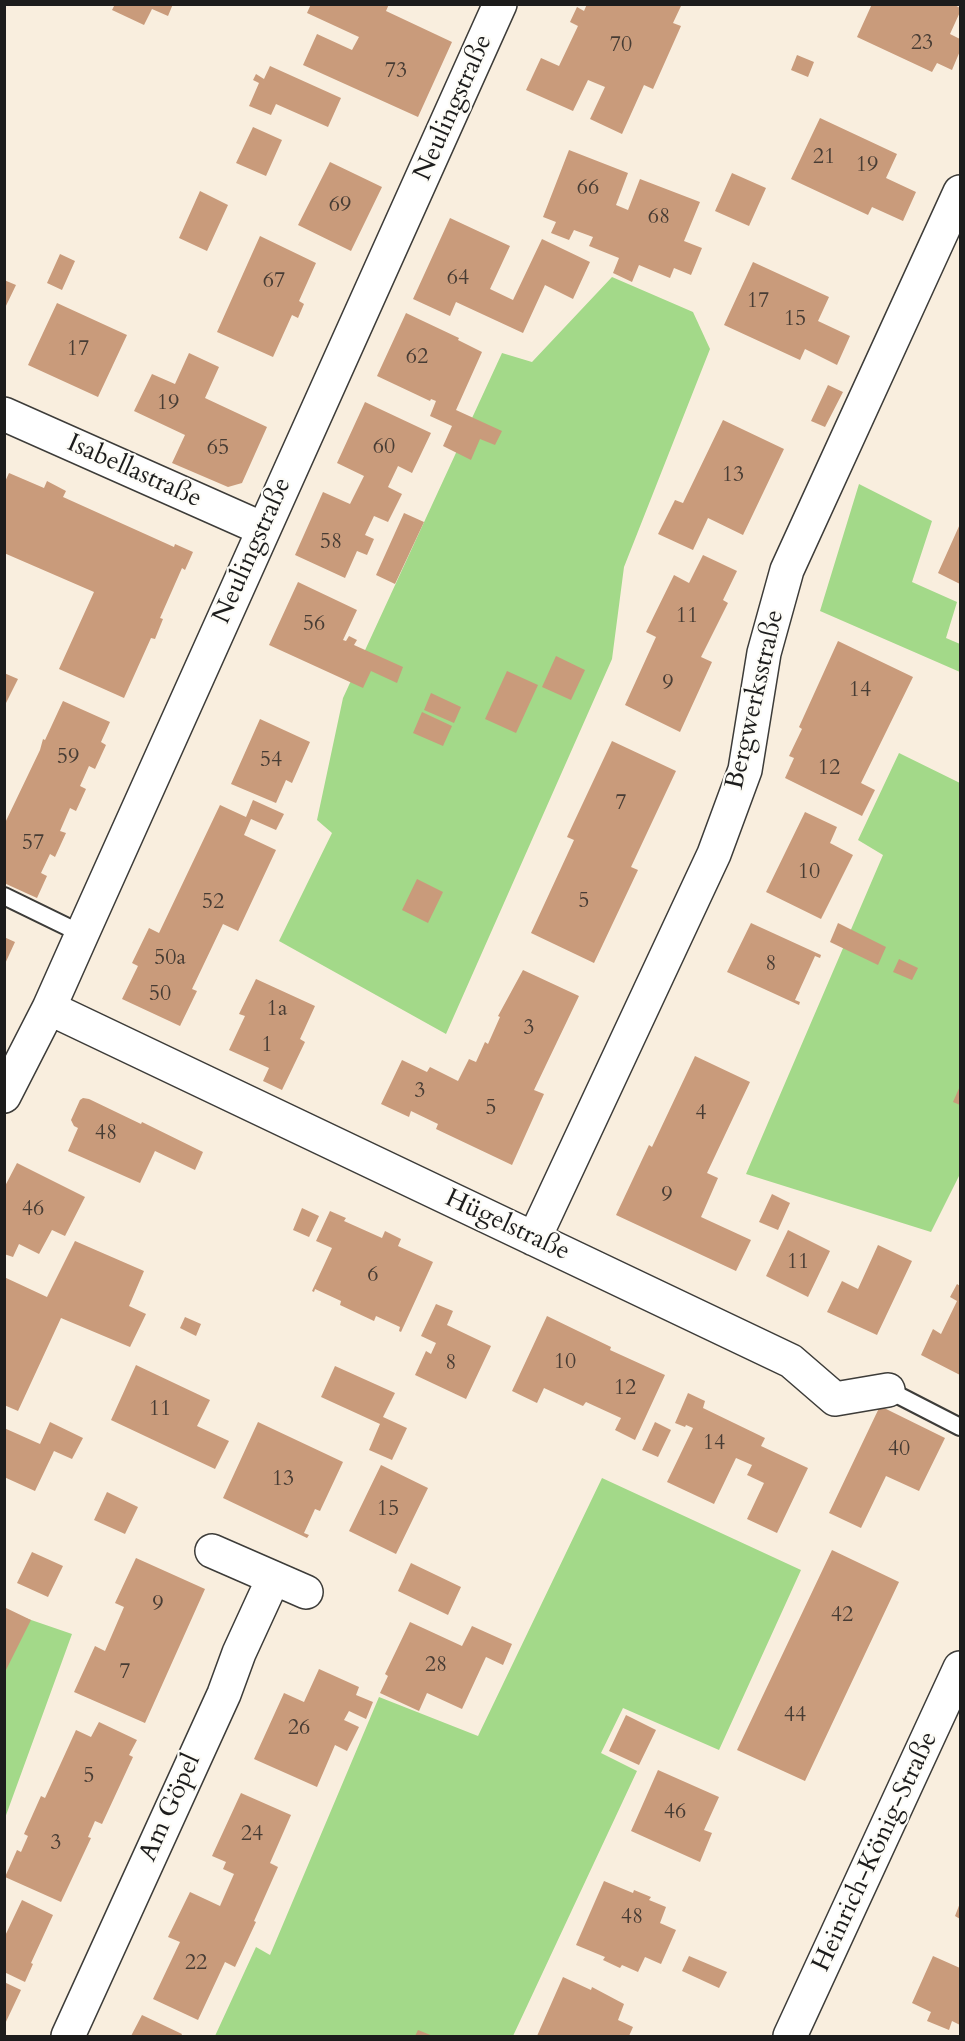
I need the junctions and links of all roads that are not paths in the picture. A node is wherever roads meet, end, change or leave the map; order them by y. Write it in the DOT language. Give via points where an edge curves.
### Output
graph roads {
  1 [pos="500,4"];
  2 [pos="960,192"];
  3 [pos="4,414"];
  4 [pos="263,530"];
  5 [pos="4,896"];
  6 [pos="82,934"];
  7 [pos="49,1008"];
  8 [pos="4,1096"];
  9 [pos="534,1239"];
  10 [pos="888,1390"];
  11 [pos="960,1427"];
  12 [pos="212,1551"];
  13 [pos="273,1579"];
  14 [pos="306,1592"];
  15 [pos="960,1668"];
  16 [pos="68,2037"];
  17 [pos="790,2037"];
  1 -- 4 [label="street, Neulingstraße"];
  2 -- 9 [label="street, Bergwerksstraße" via="787,570 764,653 744,773 714,854"];
  3 -- 4 [label="street, Isabellastraße"];
  4 -- 6 [label="street, Neulingstraße"];
  5 -- 6 [label="lane"];
  6 -- 7 [label="street, Neulingstraße"];
  7 -- 8 [label="street, Neulingstraße"];
  7 -- 9 [label="street, Hügelstraße"];
  9 -- 10 [label="street, Hügelstraße" via="791,1361 835,1399"];
  10 -- 11 [label="lane, Hügelstraße"];
  12 -- 13 [label="street"];
  13 -- 14 [label="street"];
  13 -- 16 [label="street, Am Göpel"];
  15 -- 17 [label="street, Heinrich-König-Straße"];
}
